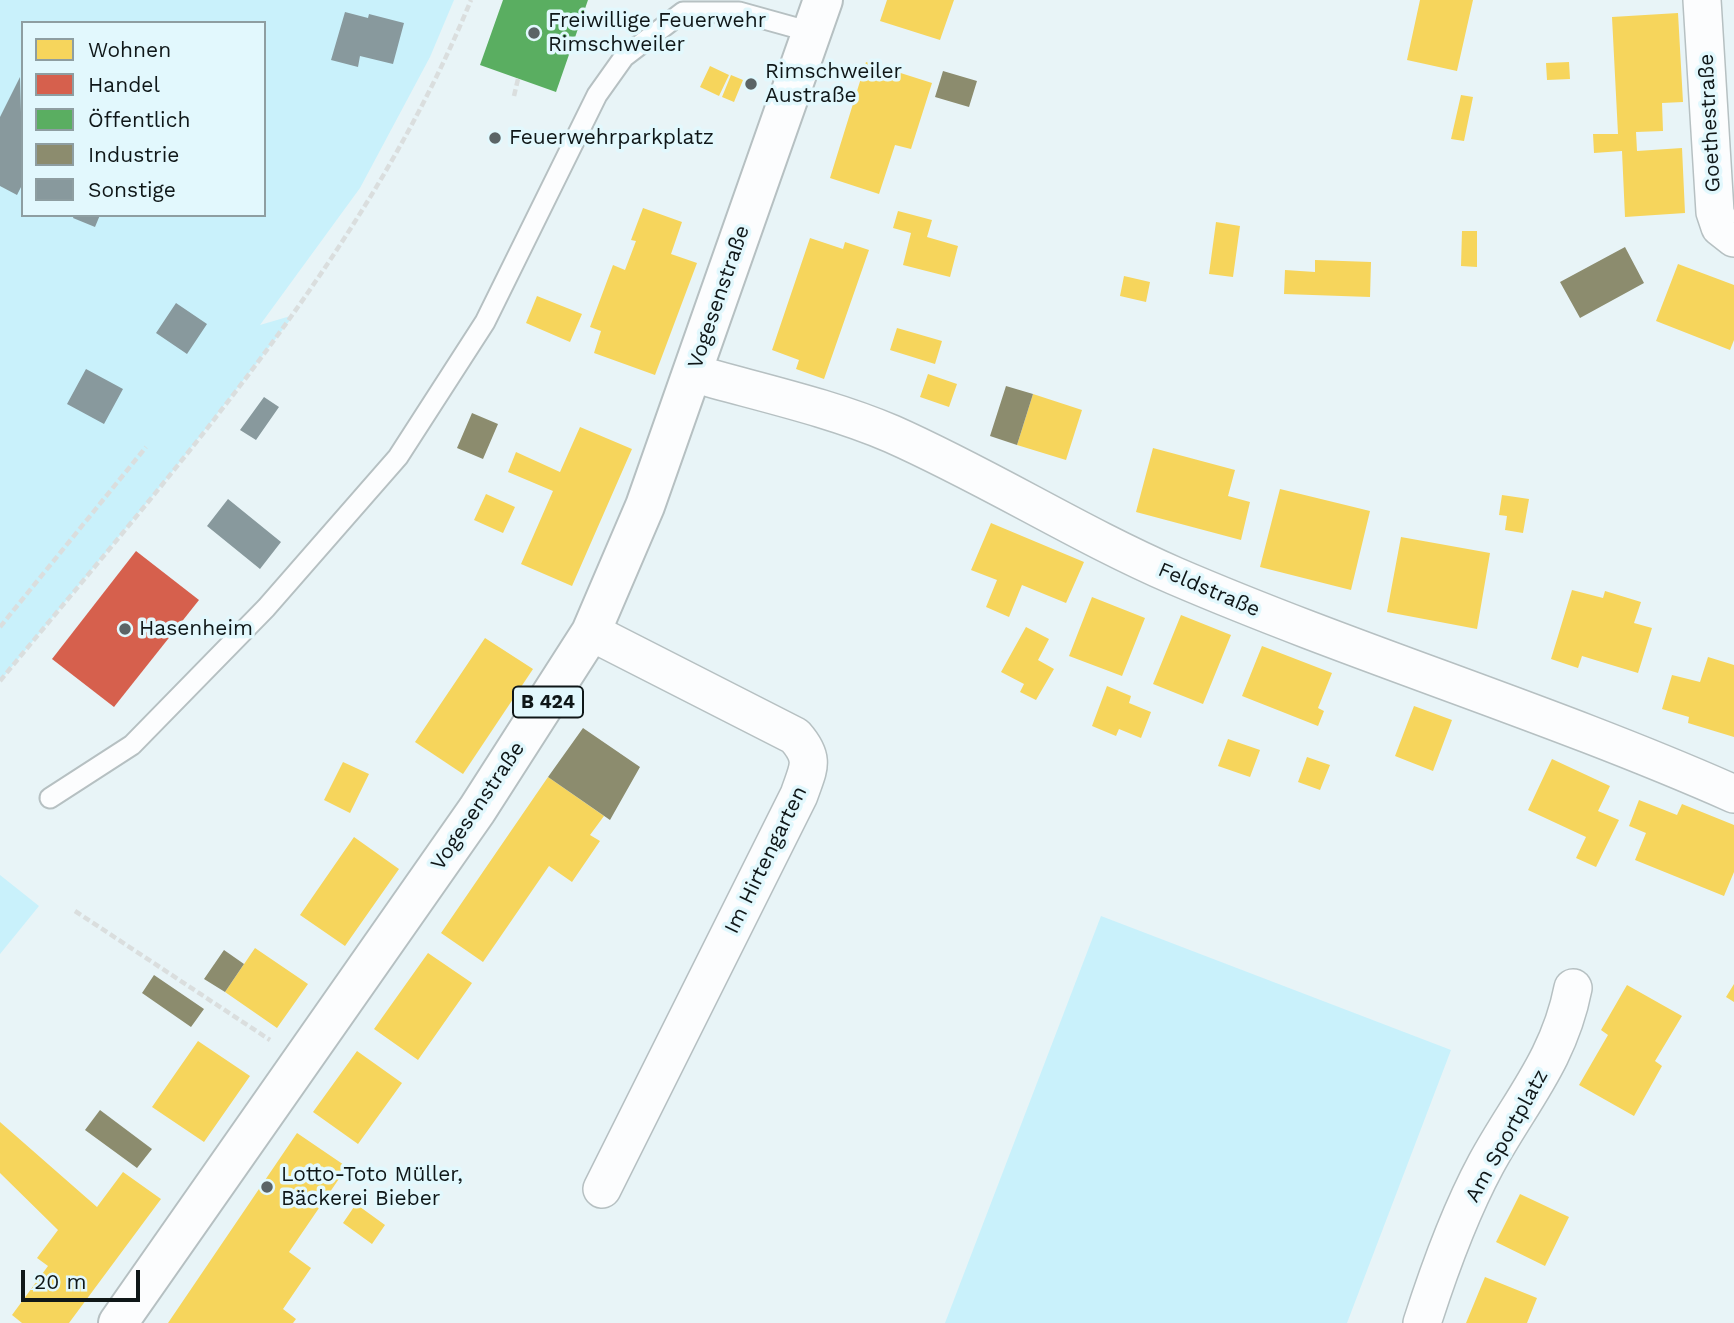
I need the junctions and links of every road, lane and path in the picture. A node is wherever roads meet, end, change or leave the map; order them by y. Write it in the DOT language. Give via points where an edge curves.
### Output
graph roads {
  1 [pos="471,0"];
  2 [pos="1702,0"];
  3 [pos="732,6"];
  4 [pos="817,16"];
  5 [pos="518,79"];
  6 [pos="514,96"];
  7 [pos="1734,238"];
  8 [pos="692,373"];
  9 [pos="146,447"];
  10 [pos="0,627"];
  11 [pos="591,632"];
  12 [pos="0,681"];
  13 [pos="1734,794"];
  14 [pos="50,798"];
  15 [pos="75,912"];
  16 [pos="1573,988"];
  17 [pos="302,1060"];
  18 [pos="602,1189"];
  19 [pos="118,1323"];
  20 [pos="1422,1323"];
  1 -- 12 [label="path" via="409,129 294,315"];
  2 -- 7 [label="street, Goethestraße" via="1715,212 1720,227"];
  3 -- 4 [label="lane"];
  3 -- 14 [label="lane" via="683,12 624,57 597,95 485,321 397,457 266,608 132,745"];
  4 -- 8 [label="main road, Vogesenstraße / B 424"];
  5 -- 6 [label="path"];
  8 -- 11 [label="main road, Vogesenstraße / B 424" via="645,506"];
  8 -- 13 [label="street, Feldstraße" via="888,433 958,464 1174,576"];
  9 -- 10 [label="path"];
  11 -- 17 [label="main road, Vogesenstraße / B 424" via="477,810"];
  11 -- 18 [label="street, Im Hirtengarten" via="795,736 807,749 810,761 799,795"];
  15 -- 17 [label="path"];
  16 -- 20 [label="street, Am Sportplatz" via="1553,1055 1485,1166"];
  17 -- 19 [label="main road, Vogesenstraße / B 424"];
}
